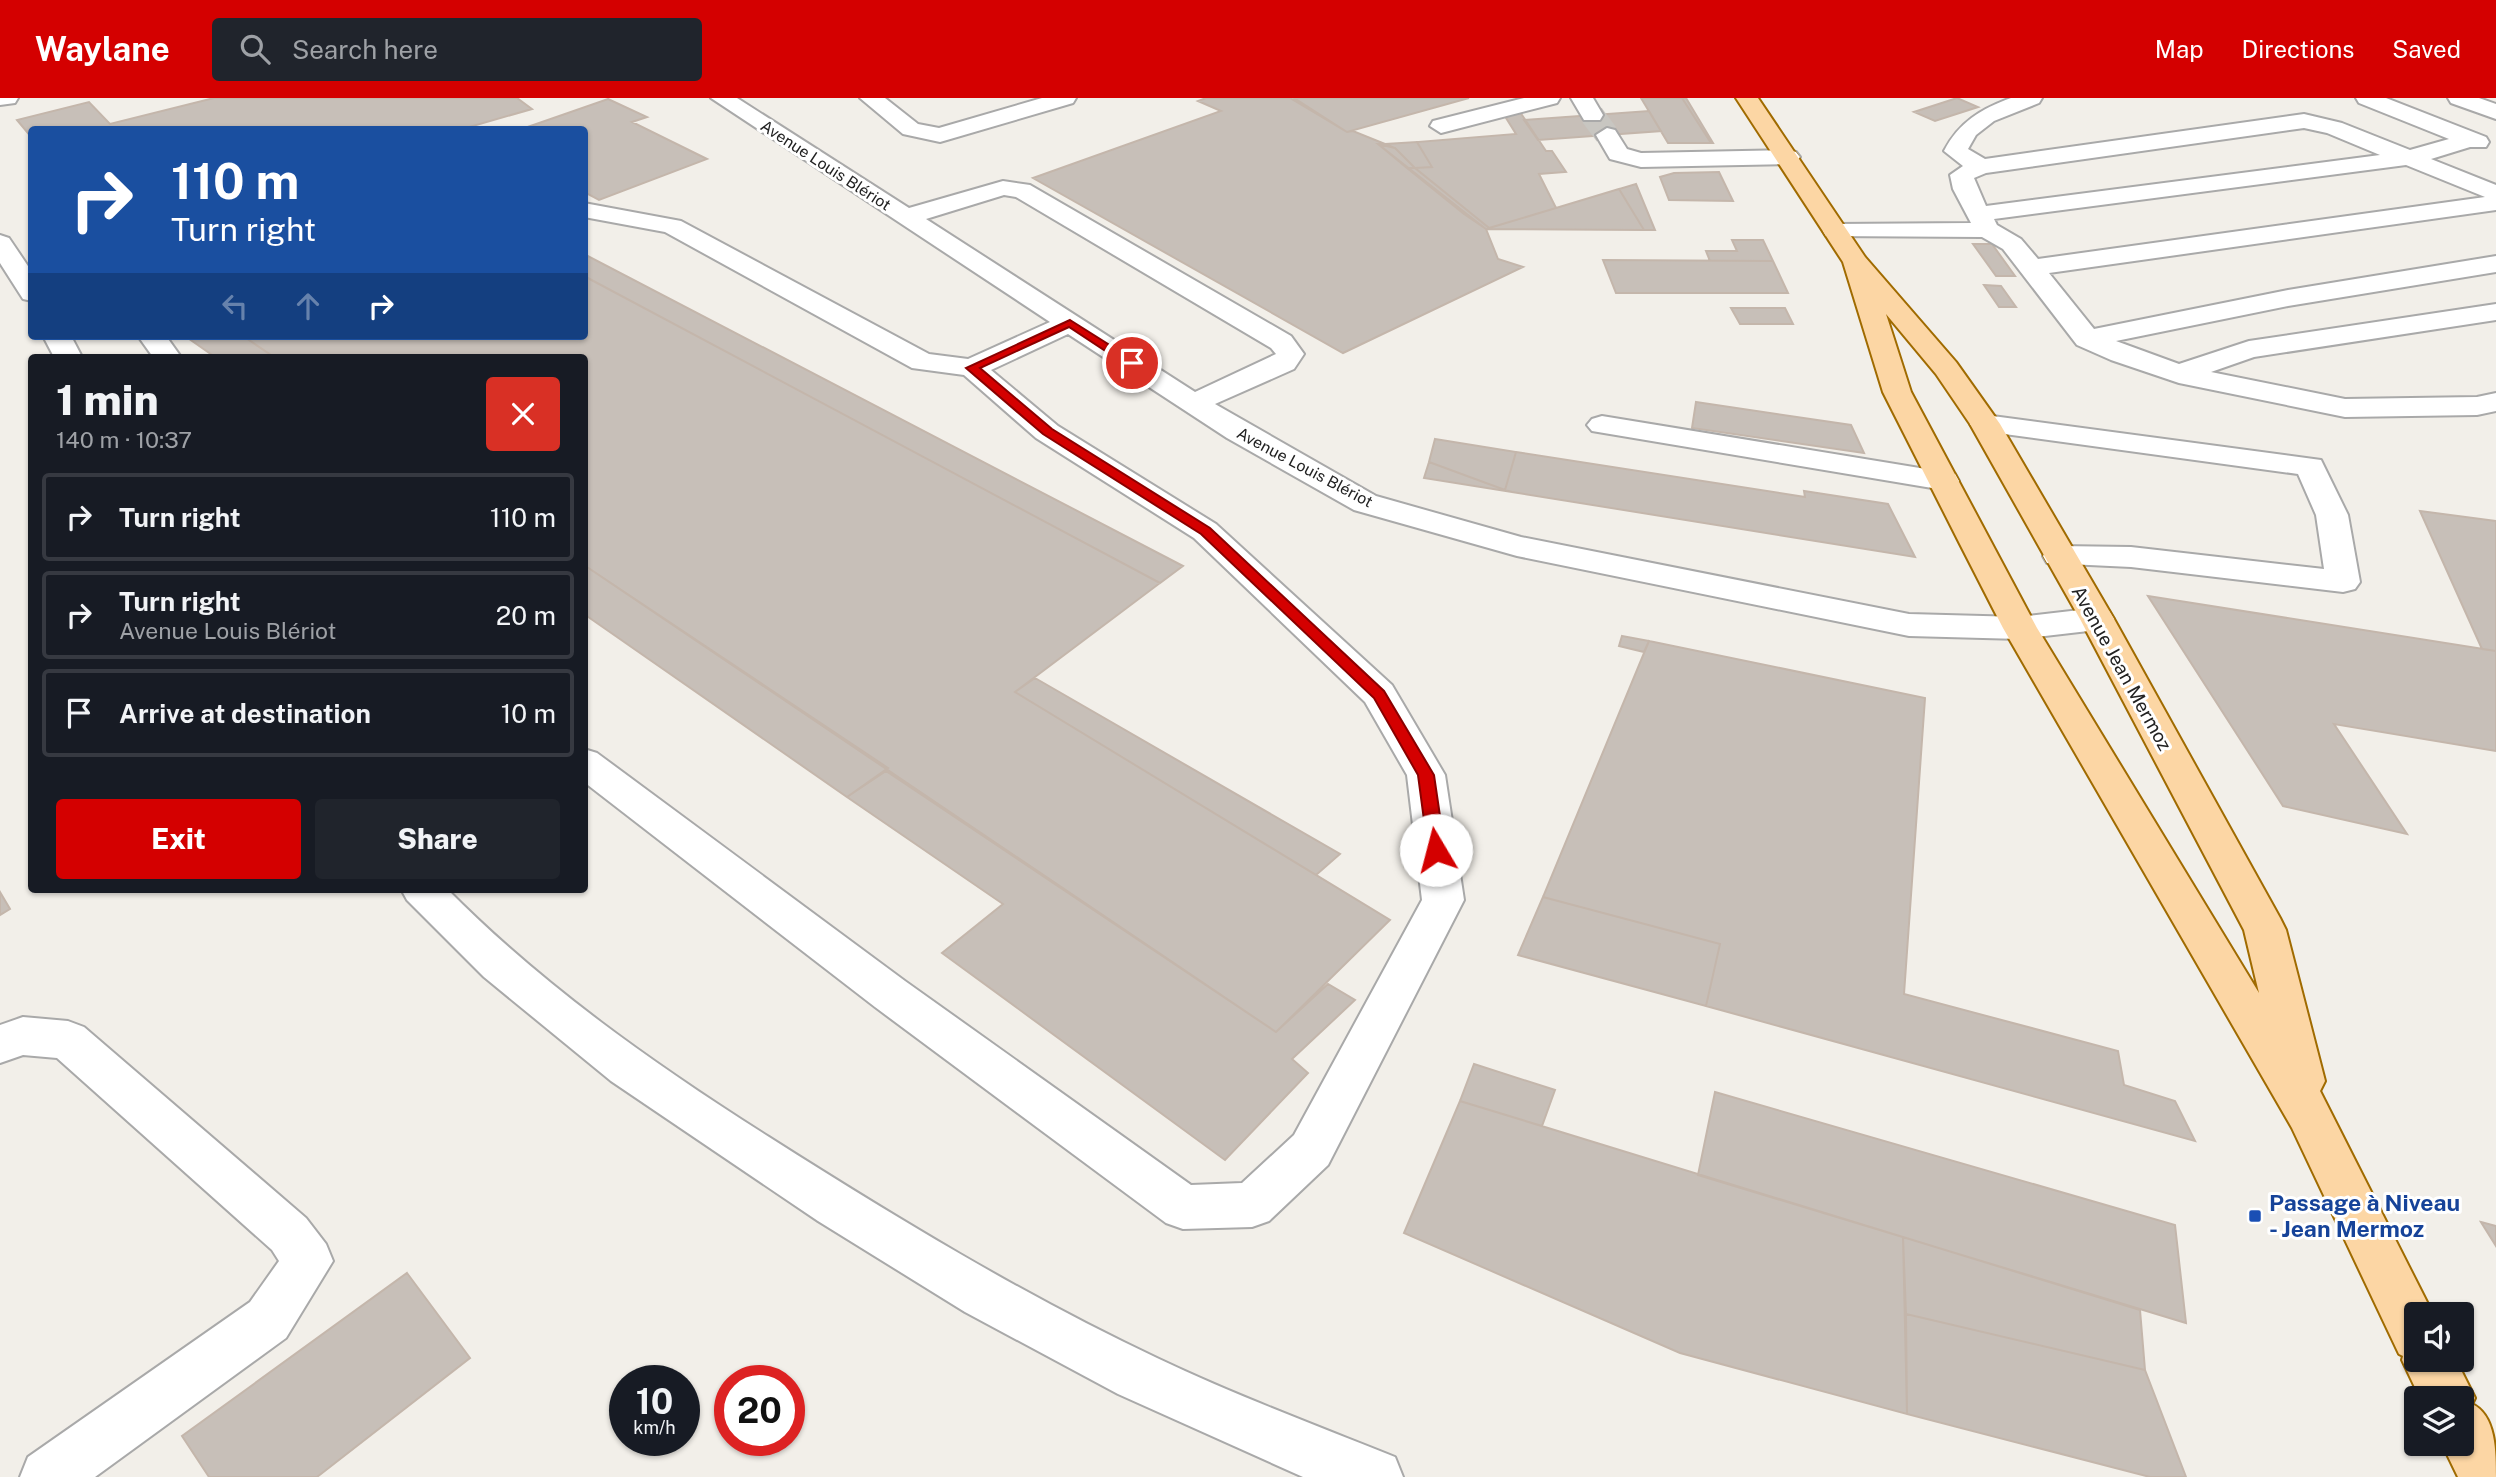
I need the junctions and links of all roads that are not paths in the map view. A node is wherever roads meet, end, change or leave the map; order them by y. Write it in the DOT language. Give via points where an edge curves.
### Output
graph roads {
  1 [pos="7,98"];
  2 [pos="723,98"];
  3 [pos="871,98"];
  4 [pos="1065,98"];
  5 [pos="1549,98"];
  6 [pos="1747,98"];
  7 [pos="2031,98"];
  8 [pos="2367,98"];
  9 [pos="2459,98"];
  10 [pos="0,99"];
  11 [pos="2275,104"];
  12 [pos="2496,112"];
  13 [pos="2304,121"];
  14 [pos="1441,126"];
  15 [pos="1607,135"];
  16 [pos="2472,139"];
  17 [pos="2496,149"];
  18 [pos="1788,157"];
  19 [pos="2408,158"];
  20 [pos="1982,167"];
  21 [pos="2496,193"];
  22 [pos="2496,202"];
  23 [pos="588,211"];
  24 [pos="906,217"];
  25 [pos="1983,222"];
  26 [pos="1835,231"];
  27 [pos="0,243"];
  28 [pos="1856,262"];
  29 [pos="2496,264"];
  30 [pos="2031,268"];
  31 [pos="28,287"];
  32 [pos="2496,312"];
  33 [pos="1070,323"];
  34 [pos="2087,339"];
  35 [pos="972,368"];
  36 [pos="2179,374"];
  37 [pos="2496,402"];
  38 [pos="1194,403"];
  39 [pos="1985,424"];
  40 [pos="1602,425"];
  41 [pos="1944,481"];
  42 [pos="2059,556"];
  43 [pos="2097,620"];
  44 [pos="2020,628"];
  45 [pos="588,765"];
  46 [pos="425,893"];
  47 [pos="0,1044"];
  48 [pos="2309,1114"];
  49 [pos="2404,1309"];
  50 [pos="2474,1450"];
  51 [pos="48,1477"];
  52 [pos="1375,1477"];
  53 [pos="2488,1477"];
  1 -- 10 [label="street"];
  2 -- 24 [label="street, Avenue Louis Blériot"];
  3 -- 4 [label="street" via="911,130 940,135"];
  5 -- 14 [label="street"];
  6 -- 18 [label="main road, Avenue Jean Mermoz"];
  7 -- 20 [label="street" via="1977,120 1960,138 1955,150"];
  8 -- 16 [label="street"];
  9 -- 12 [label="street"];
  11 -- 13 [label="street"];
  13 -- 19 [label="street"];
  13 -- 20 [label="street"];
  15 -- 18 [label="street" via="1618,154 1641,160"];
  16 -- 17 [label="street"];
  16 -- 19 [label="street"];
  18 -- 26 [label="main road, Avenue Jean Mermoz"];
  19 -- 21 [label="street"];
  19 -- 25 [label="street"];
  20 -- 25 [label="street" via="1962,175"];
  22 -- 30 [label="street"];
  23 -- 35 [label="street" via="672,226 891,348 922,362"];
  24 -- 33 [label="street, Avenue Louis Blériot"];
  24 -- 38 [label="street" via="1003,188 1021,190 1281,342 1290,354 1284,363"];
  25 -- 26 [label="street"];
  25 -- 30 [label="street" via="2012,244"];
  26 -- 28 [label="main road, Avenue Jean Mermoz"];
  27 -- 31 [label="street"];
  28 -- 39 [label="main road, Avenue Jean Mermoz" via="1946,368"];
  28 -- 41 [label="main road, Avenue Jean Mermoz" via="1897,392"];
  29 -- 34 [label="street" via="2288,298"];
  30 -- 34 [label="street"];
  32 -- 36 [label="street" via="2249,349"];
  33 -- 35 [label="street"];
  33 -- 38 [label="street, Avenue Louis Blériot"];
  34 -- 36 [label="street"];
  35 -- 45 [label="street" via="1047,432 1205,531 1379,694 1426,775 1443,900 1311,1150 1252,1205 1183,1207 890,994"];
  36 -- 37 [label="street" via="2345,408"];
  38 -- 44 [label="street, Avenue Louis Blériot" via="1365,503 1517,546 1909,625"];
  39 -- 42 [label="main road, Avenue Jean Mermoz"];
  39 -- 42 [label="street" via="2310,466 2332,515 2343,582 2132,557"];
  40 -- 41 [label="street"];
  41 -- 44 [label="main road, Avenue Jean Mermoz"];
  42 -- 43 [label="main road, Avenue Jean Mermoz"];
  43 -- 44 [label="street, Avenue Louis Blériot"];
  43 -- 48 [label="main road, Avenue Jean Mermoz" via="2265,930"];
  44 -- 48 [label="main road, Avenue Jean Mermoz"];
  46 -- 52 [label="street" via="549,1006 676,1103 833,1205 1003,1307 1173,1393"];
  47 -- 51 [label="street" via="23,1036 68,1040 289,1234 307,1261 268,1320"];
  48 -- 49 [label="main road, Avenue Jean Mermoz"];
  50 -- 53 [label="main road"];
}
